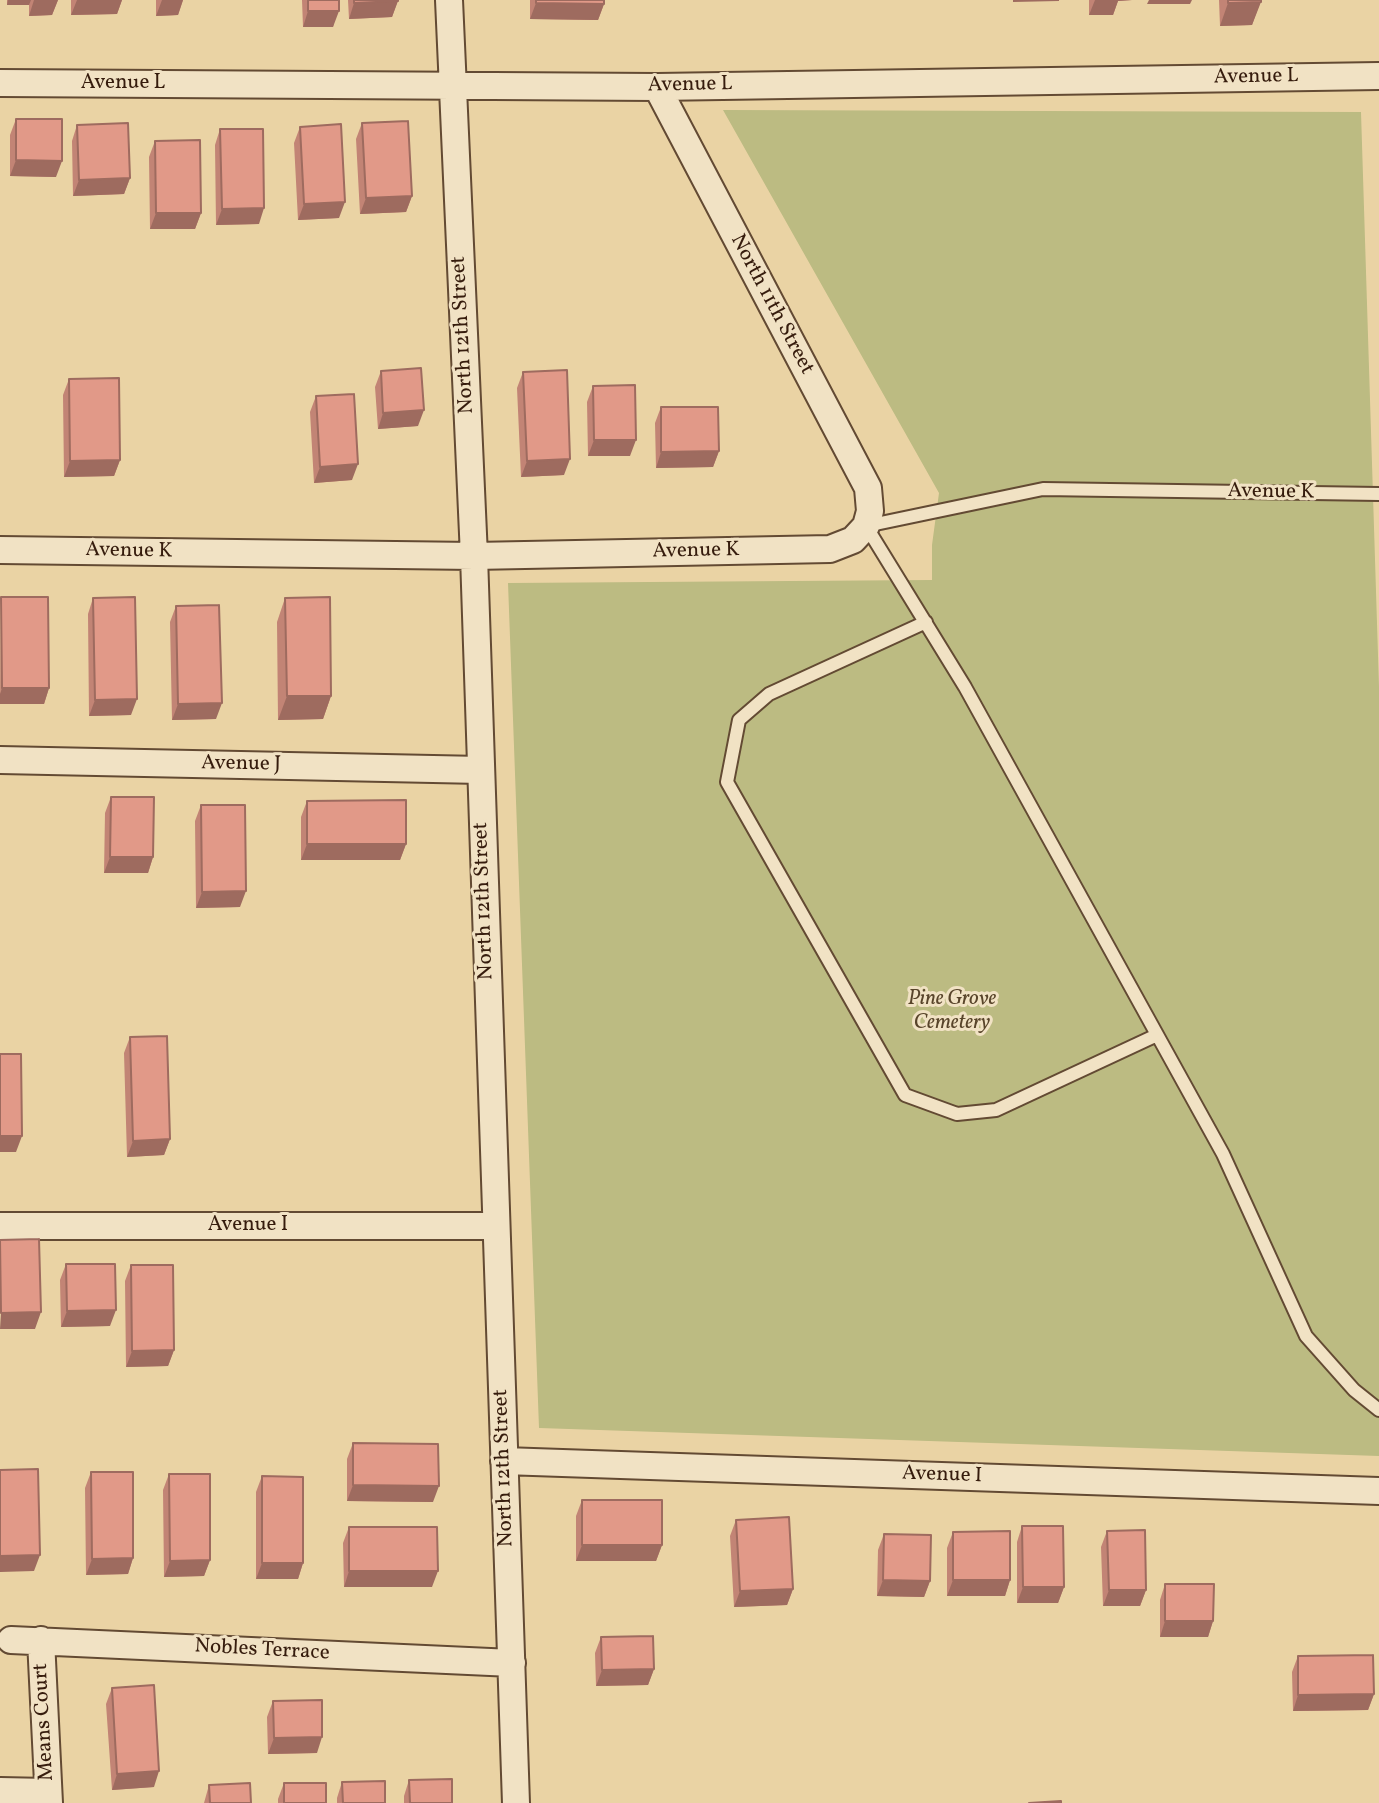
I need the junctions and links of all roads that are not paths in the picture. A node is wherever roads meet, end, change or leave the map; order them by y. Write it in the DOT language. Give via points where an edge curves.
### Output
graph roads {
  1 [pos="449,0"];
  2 [pos="1379,76"];
  3 [pos="0,83"];
  4 [pos="452,85"];
  5 [pos="657,87"];
  6 [pos="1379,494"];
  7 [pos="866,526"];
  8 [pos="0,550"];
  9 [pos="474,556"];
  10 [pos="926,622"];
  11 [pos="0,760"];
  12 [pos="481,770"];
  13 [pos="1157,1035"];
  14 [pos="0,1226"];
  15 [pos="495,1226"];
  16 [pos="1379,1410"];
  17 [pos="504,1461"];
  18 [pos="1379,1491"];
  19 [pos="11,1640"];
  20 [pos="41,1640"];
  21 [pos="512,1663"];
  22 [pos="0,1791"];
  23 [pos="49,1798"];
  24 [pos="516,1803"];
  1 -- 4 [label="street, North 12th Street"];
  2 -- 5 [label="street, Avenue L"];
  3 -- 4 [label="street, Avenue L"];
  4 -- 5 [label="street, Avenue L"];
  4 -- 9 [label="street, North 12th Street"];
  5 -- 7 [label="street, North 11th Street" via="868,488"];
  6 -- 7 [label="lane, Avenue K" via="1043,489"];
  7 -- 9 [label="street, Avenue K" via="853,540 830,549"];
  7 -- 10 [label="lane"];
  8 -- 9 [label="street, Avenue K"];
  9 -- 12 [label="street, North 12th Street"];
  10 -- 13 [label="lane"];
  10 -- 13 [label="lane" via="769,694 739,720 727,782 905,1095 957,1114 996,1110"];
  11 -- 12 [label="street, Avenue J"];
  12 -- 15 [label="street, North 12th Street"];
  13 -- 16 [label="lane" via="1223,1154 1306,1336 1353,1390"];
  14 -- 15 [label="street, Avenue I"];
  15 -- 17 [label="street, North 12th Street"];
  17 -- 18 [label="street, Avenue I"];
  17 -- 21 [label="street, North 12th Street"];
  19 -- 20 [label="street, Nobles Terrace"];
  20 -- 21 [label="street, Nobles Terrace"];
  20 -- 23 [label="street, Means Court"];
  21 -- 24 [label="street, North 12th Street"];
  22 -- 23 [label="street"];
}
